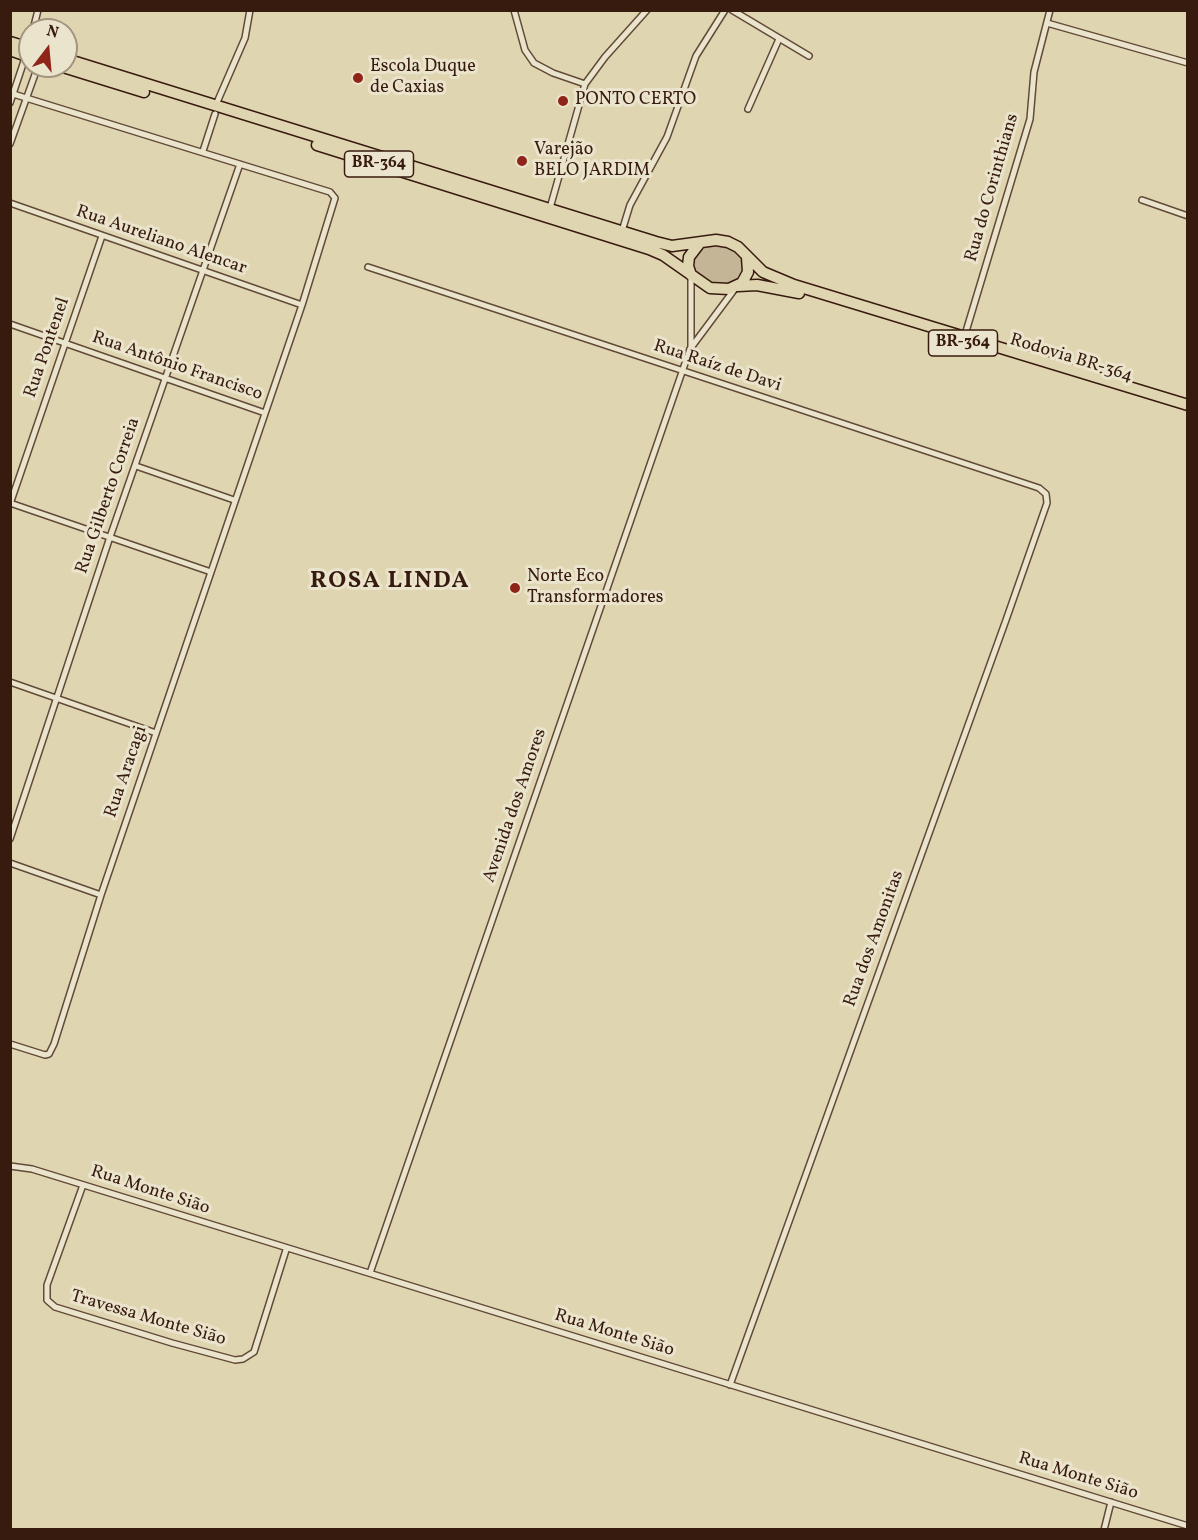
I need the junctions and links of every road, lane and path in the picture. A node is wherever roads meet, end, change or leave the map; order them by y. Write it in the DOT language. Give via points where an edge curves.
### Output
graph roads {
  1 [pos="250,10"];
  2 [pos="514,10"];
  3 [pos="647,10"];
  4 [pos="725,10"];
  5 [pos="732,10"];
  6 [pos="1050,10"];
  7 [pos="1047,23"];
  8 [pos="779,39"];
  9 [pos="809,56"];
  10 [pos="78,63"];
  11 [pos="1188,63"];
  12 [pos="78,71"];
  13 [pos="18,78"];
  14 [pos="34,78"];
  15 [pos="585,84"];
  16 [pos="12,94"];
  17 [pos="27,98"];
  18 [pos="10,103"];
  19 [pos="748,109"];
  20 [pos="215,110"];
  21 [pos="10,144"];
  22 [pos="203,151"];
  23 [pos="240,164"];
  24 [pos="1142,200"];
  25 [pos="10,203"];
  26 [pos="550,208"];
  27 [pos="1188,216"];
  28 [pos="622,231"];
  29 [pos="102,236"];
  30 [pos="699,244"];
  31 [pos="747,257"];
  32 [pos="368,267"];
  33 [pos="202,270"];
  34 [pos="691,275"];
  35 [pos="737,286"];
  36 [pos="302,305"];
  37 [pos="10,324"];
  38 [pos="964,338"];
  39 [pos="66,344"];
  40 [pos="690,349"];
  41 [pos="683,372"];
  42 [pos="165,380"];
  43 [pos="1188,405"];
  44 [pos="1188,412"];
  45 [pos="265,413"];
  46 [pos="136,466"];
  47 [pos="234,500"];
  48 [pos="11,503"];
  49 [pos="1047,503"];
  50 [pos="110,537"];
  51 [pos="211,572"];
  52 [pos="10,682"];
  53 [pos="57,699"];
  54 [pos="156,733"];
  55 [pos="10,839"];
  56 [pos="10,862"];
  57 [pos="101,895"];
  58 [pos="10,1044"];
  59 [pos="10,1166"];
  60 [pos="83,1185"];
  61 [pos="286,1250"];
  62 [pos="370,1273"];
  63 [pos="730,1385"];
  64 [pos="1111,1502"];
  65 [pos="1188,1526"];
  66 [pos="1104,1530"];
  1 -- 20 [label="street" via="245,38"];
  2 -- 15 [label="street" via="525,50 534,63"];
  3 -- 15 [label="street"];
  4 -- 28 [label="street" via="696,56 667,137 630,205"];
  5 -- 8 [label="street"];
  6 -- 7 [label="street, Rua do Corinthians"];
  7 -- 11 [label="street"];
  7 -- 38 [label="street, Rua do Corinthians" via="1030,95 1030,120"];
  8 -- 9 [label="street"];
  8 -- 19 [label="street"];
  10 -- 20 [label="highway, BR-364"];
  12 -- 20 [label="highway, BR-364"];
  13 -- 16 [label="street"];
  14 -- 17 [label="street"];
  15 -- 26 [label="street"];
  16 -- 17 [label="street"];
  16 -- 18 [label="street"];
  17 -- 21 [label="street"];
  17 -- 22 [label="street"];
  20 -- 22 [label="street"];
  20 -- 26 [label="highway, BR-364"];
  20 -- 34 [label="highway, BR-364" via="649,249"];
  22 -- 23 [label="street"];
  23 -- 33 [label="street, Rua Gilberto Correia"];
  23 -- 36 [label="street" via="334,195"];
  24 -- 27 [label="street"];
  25 -- 29 [label="street, Rua Aureliano Alencar"];
  26 -- 28 [label="highway, BR-364"];
  28 -- 30 [label="highway, BR-364" via="672,246"];
  29 -- 33 [label="street, Rua Aureliano Alencar"];
  29 -- 39 [label="street, Rua Pontenel"];
  30 -- 31 [label="highway, BR-364" via="728,242"];
  30 -- 34 [label="highway" via="688,261"];
  31 -- 35 [label="highway" via="748,272"];
  31 -- 38 [label="highway, BR-364" via="763,272 794,285"];
  32 -- 41 [label="street, Rua Raíz de Davi"];
  33 -- 36 [label="street, Rua Aureliano Alencar"];
  33 -- 42 [label="street, Rua Gilberto Correia"];
  34 -- 35 [label="highway, BR-364" via="710,288"];
  34 -- 40 [label="street, Avenida dos Amores"];
  35 -- 40 [label="street, Avenida dos Amores"];
  35 -- 44 [label="highway, Rodovia BR-364 / BR-364" via="775,287 799,293"];
  36 -- 45 [label="street"];
  37 -- 39 [label="street, Rua Antônio Francisco"];
  38 -- 43 [label="highway, BR-364"];
  39 -- 42 [label="street, Rua Antônio Francisco"];
  39 -- 48 [label="street, Rua Pontenel"];
  40 -- 41 [label="street, Avenida dos Amores"];
  41 -- 49 [label="street, Rua Raíz de Davi" via="1039,488 1046,494"];
  41 -- 62 [label="street, Avenida dos Amores"];
  42 -- 45 [label="street, Rua Antônio Francisco"];
  42 -- 46 [label="street, Rua Gilberto Correia"];
  45 -- 47 [label="street"];
  46 -- 47 [label="street"];
  46 -- 50 [label="street, Rua Gilberto Correia"];
  47 -- 51 [label="street, Rua Aracagi"];
  48 -- 50 [label="street"];
  49 -- 63 [label="street, Rua dos Amonitas"];
  50 -- 51 [label="street"];
  50 -- 53 [label="street, Rua Gilberto Correia"];
  51 -- 54 [label="street, Rua Aracagi"];
  52 -- 53 [label="street"];
  53 -- 54 [label="street"];
  53 -- 55 [label="street, Rua Gilberto Correia"];
  54 -- 57 [label="street, Rua Aracagi"];
  56 -- 57 [label="street"];
  57 -- 58 [label="street, Rua Aracagi" via="49,1054"];
  59 -- 60 [label="street, Rua Monte Sião"];
  60 -- 61 [label="street, Rua Monte Sião"];
  60 -- 61 [label="street, Travessa Monte Sião" via="47,1285 47,1300 55,1307 172,1343 243,1359 254,1352"];
  61 -- 62 [label="street, Rua Monte Sião"];
  62 -- 63 [label="street, Rua Monte Sião"];
  63 -- 64 [label="street, Rua Monte Sião"];
  64 -- 65 [label="street, Rua Monte Sião"];
  64 -- 66 [label="street"];
}
